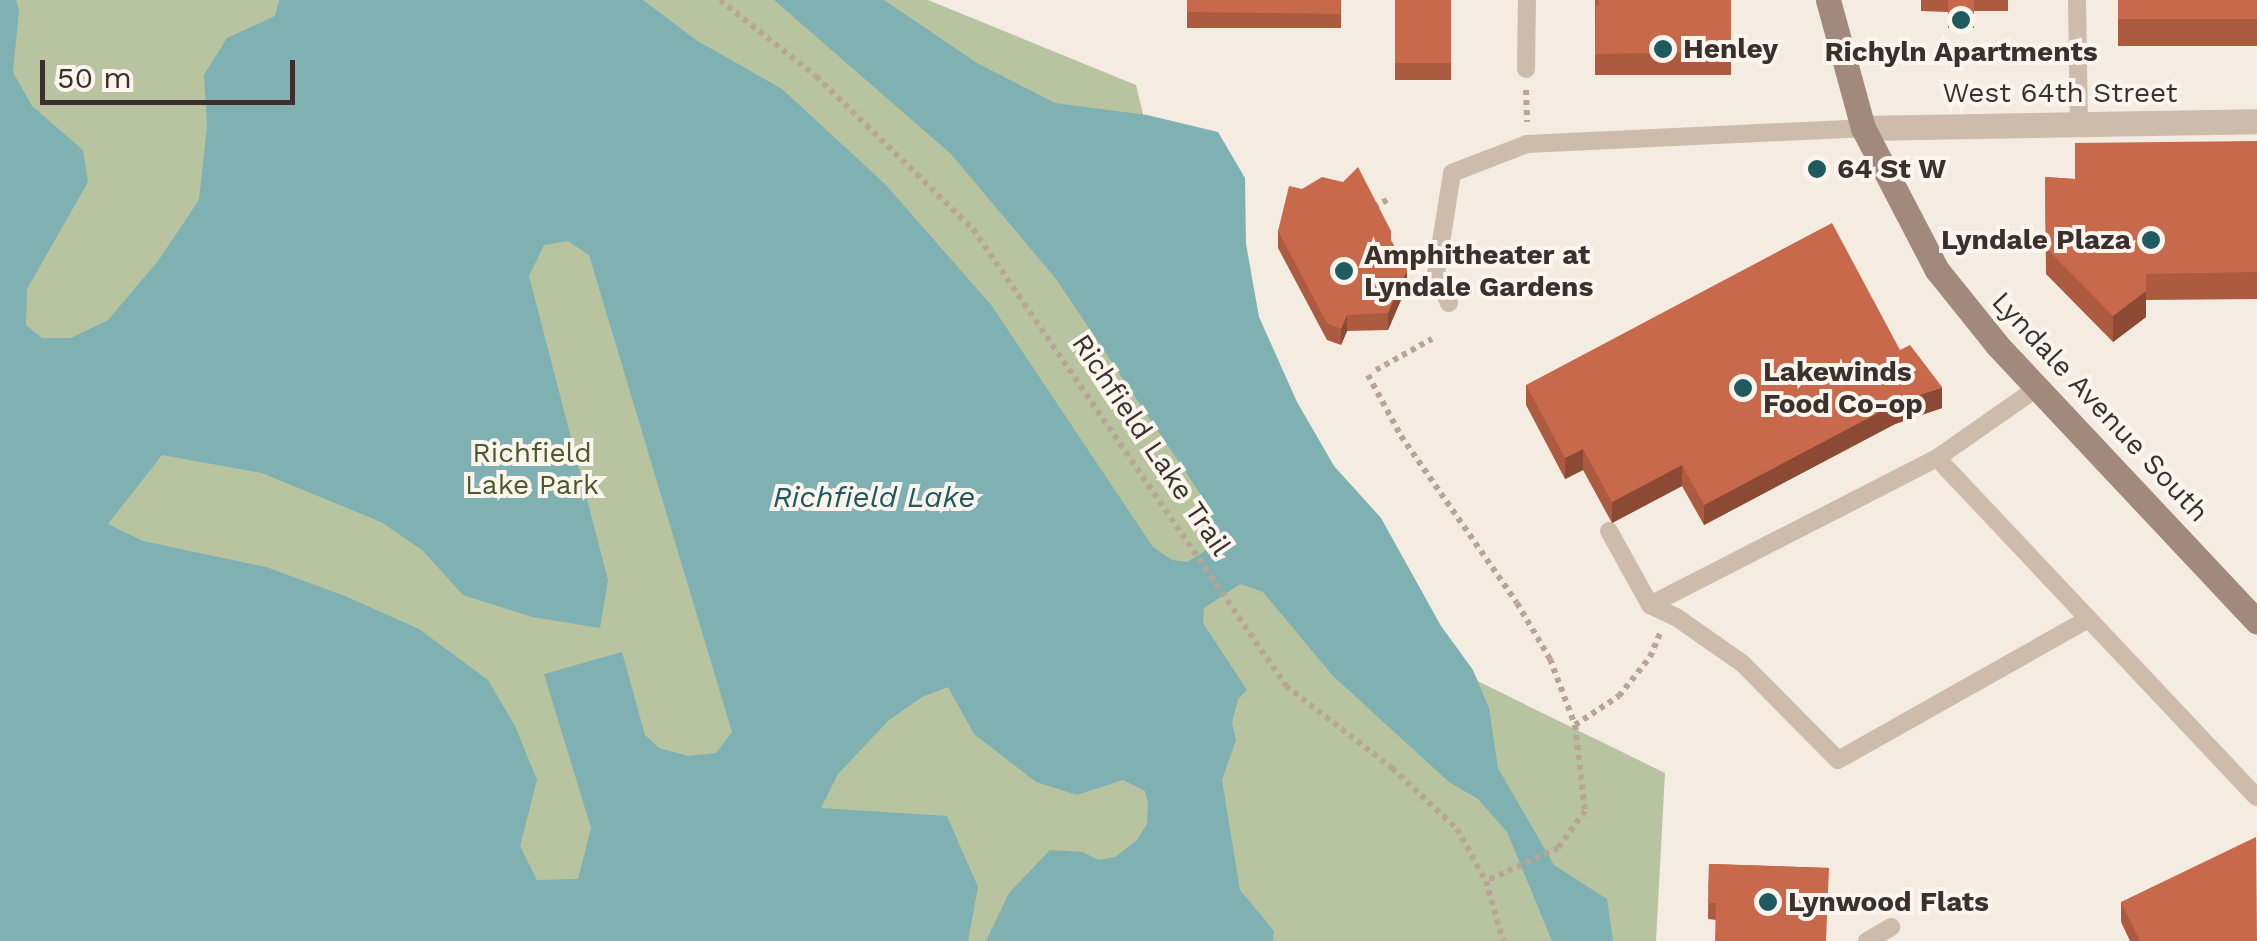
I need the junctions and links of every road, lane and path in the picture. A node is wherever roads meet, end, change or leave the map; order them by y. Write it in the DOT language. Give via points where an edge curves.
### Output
graph roads {
  1 [pos="720,0"];
  2 [pos="1527,0"];
  3 [pos="1828,0"];
  4 [pos="2078,0"];
  5 [pos="1526,70"];
  6 [pos="2257,121"];
  7 [pos="2079,124"];
  8 [pos="1863,128"];
  9 [pos="1527,144"];
  10 [pos="1386,200"];
  11 [pos="1371,208"];
  12 [pos="1449,303"];
  13 [pos="1432,339"];
  14 [pos="2037,388"];
  15 [pos="1937,458"];
  16 [pos="1609,532"];
  17 [pos="1650,604"];
  18 [pos="1676,617"];
  19 [pos="2088,619"];
  20 [pos="2257,622"];
  21 [pos="1576,725"];
  22 [pos="2257,798"];
  23 [pos="1486,881"];
  24 [pos="1892,927"];
  25 [pos="1502,941"];
  26 [pos="1867,941"];
  1 -- 23 [label="path, Richfield Lake Trail" via="816,76 973,228 1286,686 1458,829"];
  2 -- 5 [label="lane"];
  3 -- 8 [label="main road, Lyndale Avenue South"];
  4 -- 7 [label="lane"];
  5 -- 9 [label="path"];
  6 -- 7 [label="street, West 64th Street"];
  7 -- 8 [label="street, West 64th Street"];
  8 -- 9 [label="lane"];
  8 -- 14 [label="main road, Lyndale Avenue South" via="1937,270"];
  9 -- 12 [label="lane" via="1452,173 1436,274"];
  10 -- 11 [label="path"];
  13 -- 21 [label="path" via="1372,372 1401,436 1518,603"];
  14 -- 15 [label="lane"];
  14 -- 20 [label="main road, Lyndale Avenue South"];
  15 -- 17 [label="lane"];
  15 -- 19 [label="lane"];
  16 -- 17 [label="lane"];
  17 -- 18 [label="lane"];
  18 -- 19 [label="lane" via="1742,663 1838,760"];
  18 -- 21 [label="path" via="1619,696"];
  19 -- 22 [label="lane"];
  21 -- 23 [label="path" via="1585,811 1558,848"];
  23 -- 25 [label="path, Richfield Lake Trail"];
  24 -- 26 [label="lane"];
}
